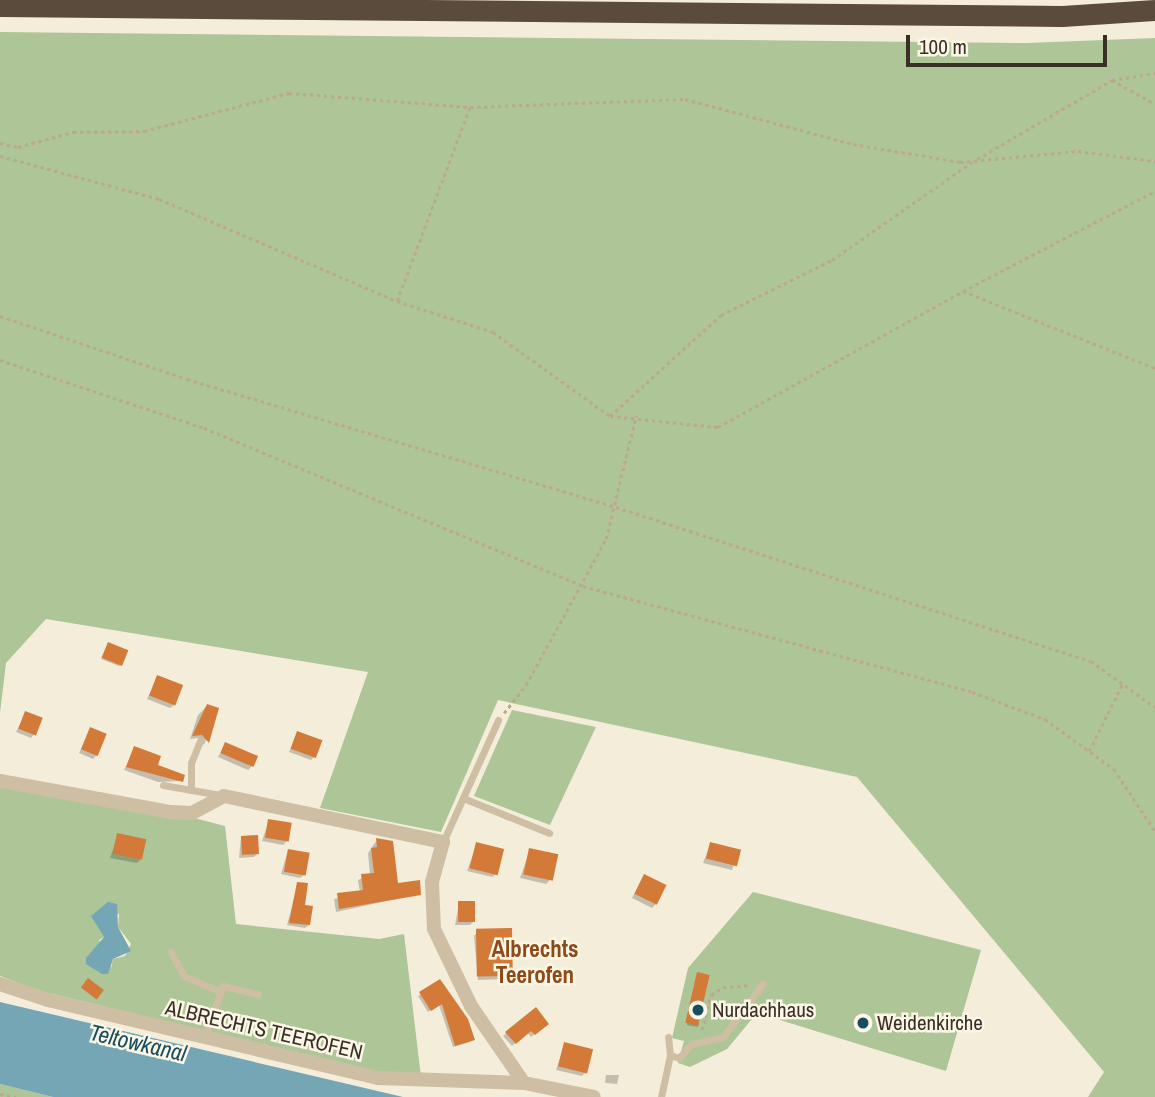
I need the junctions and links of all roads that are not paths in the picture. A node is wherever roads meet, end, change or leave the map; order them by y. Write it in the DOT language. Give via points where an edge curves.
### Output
graph roads {
  1 [pos="0,6"];
  2 [pos="1155,10"];
  3 [pos="498,720"];
  4 [pos="200,741"];
  5 [pos="0,780"];
  6 [pos="163,785"];
  7 [pos="191,790"];
  8 [pos="224,796"];
  9 [pos="464,798"];
  10 [pos="549,833"];
  11 [pos="442,837"];
  12 [pos="171,952"];
  13 [pos="763,983"];
  14 [pos="0,984"];
  15 [pos="221,992"];
  16 [pos="258,994"];
  17 [pos="204,1037"];
  18 [pos="668,1037"];
  19 [pos="670,1055"];
  20 [pos="524,1083"];
  21 [pos="594,1097"];
  22 [pos="661,1097"];
  1 -- 2 [label="highway" via="1062,16"];
  3 -- 9 [label="lane"];
  4 -- 7 [label="lane" via="191,763"];
  5 -- 8 [label="street" via="191,813"];
  6 -- 7 [label="lane"];
  7 -- 8 [label="lane"];
  8 -- 11 [label="street"];
  9 -- 10 [label="lane"];
  9 -- 11 [label="lane"];
  11 -- 20 [label="street" via="432,882 435,929 471,1006"];
  12 -- 15 [label="lane" via="184,976"];
  13 -- 19 [label="lane" via="723,1037 691,1044 679,1058"];
  14 -- 17 [label="street, ALBRECHTS TEEROFEN"];
  15 -- 16 [label="lane" via="223,986"];
  15 -- 17 [label="lane"];
  17 -- 20 [label="street, ALBRECHTS TEEROFEN" via="378,1078"];
  18 -- 19 [label="lane"];
  19 -- 22 [label="lane"];
  20 -- 21 [label="street, ALBRECHTS TEEROFEN"];
}
